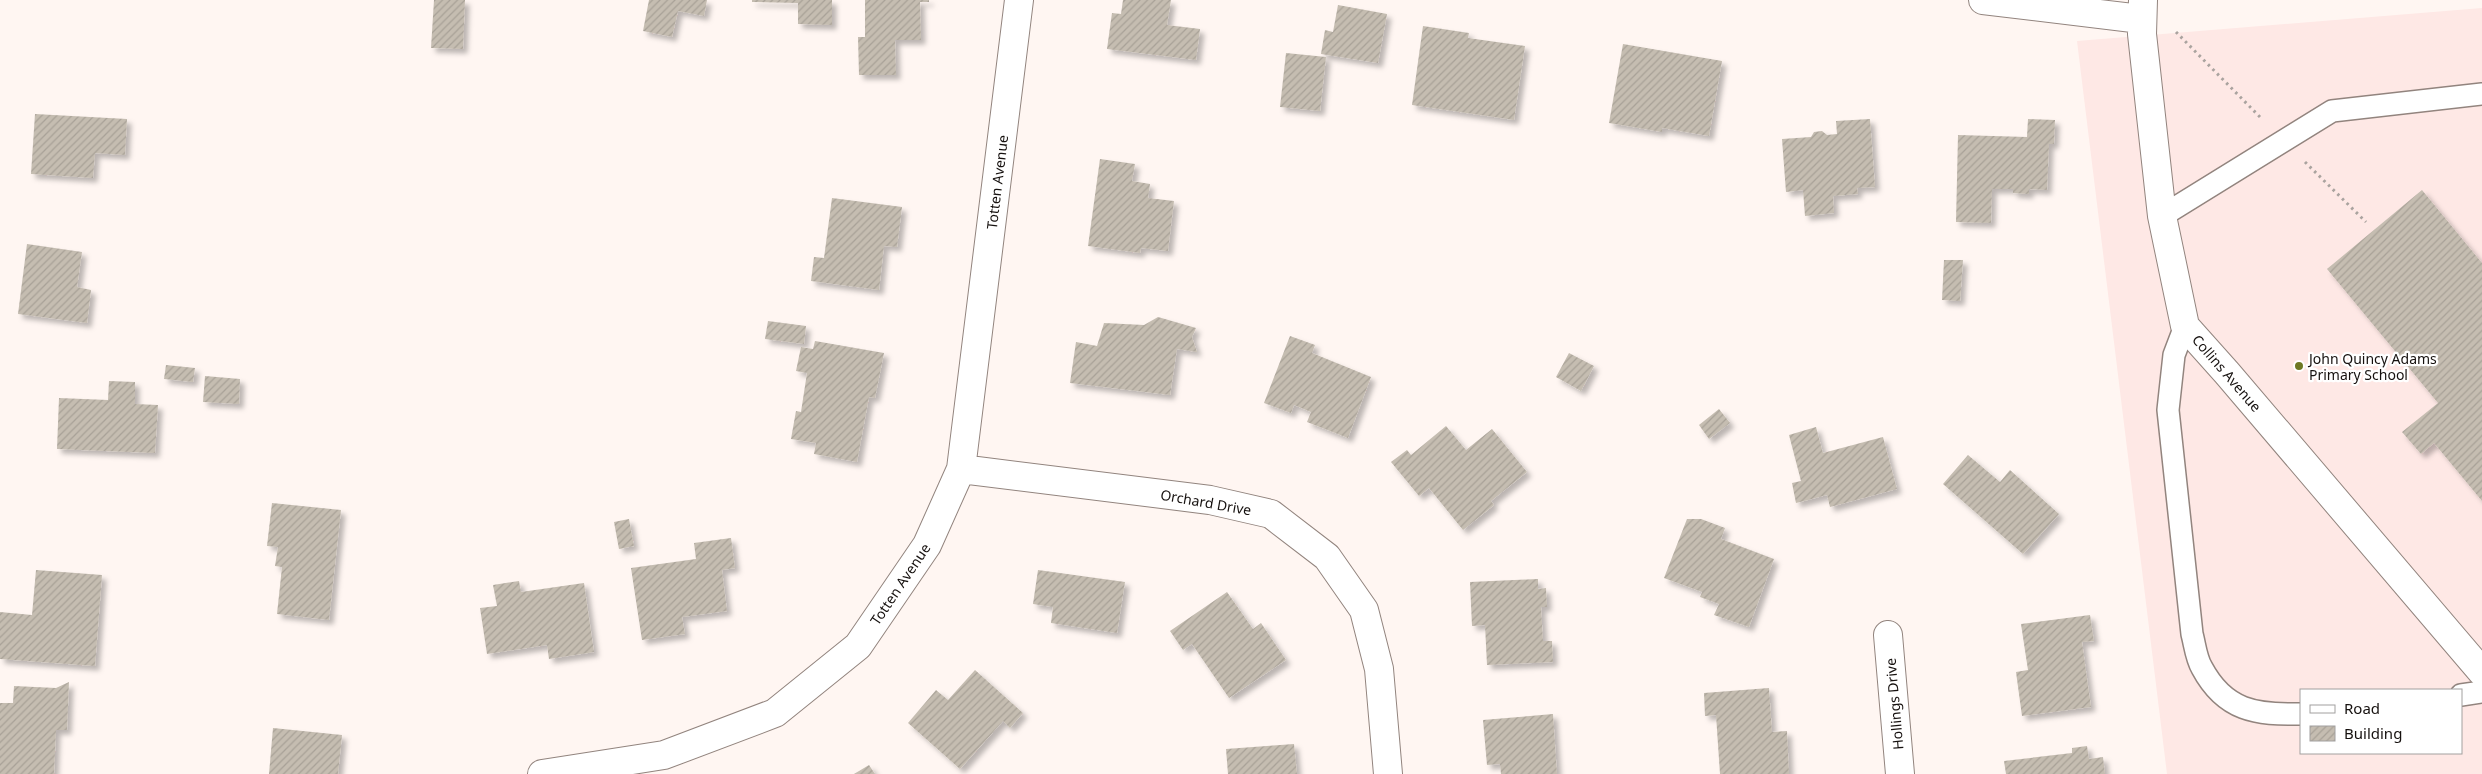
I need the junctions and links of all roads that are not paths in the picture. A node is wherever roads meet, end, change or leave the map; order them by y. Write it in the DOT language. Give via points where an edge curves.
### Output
graph roads {
  1 [pos="1019,0"];
  2 [pos="1983,0"];
  3 [pos="2142,9"];
  4 [pos="2482,94"];
  5 [pos="2162,216"];
  6 [pos="2185,326"];
  7 [pos="961,469"];
  8 [pos="1888,635"];
  9 [pos="2482,672"];
  10 [pos="2482,692"];
  11 [pos="2462,695"];
  12 [pos="2300,714"];
  13 [pos="542,774"];
  14 [pos="1388,774"];
  15 [pos="1900,774"];
  1 -- 7 [label="street, Totten Avenue"];
  2 -- 3 [label="street"];
  3 -- 5 [label="street, Collins Avenue"];
  4 -- 5 [label="lane" via="2332,111"];
  5 -- 6 [label="street, Collins Avenue"];
  6 -- 9 [label="street, Collins Avenue"];
  6 -- 12 [label="lane" via="2174,355 2168,410 2192,634 2201,667 2218,692 2243,709"];
  7 -- 13 [label="street, Totten Avenue" via="927,545 858,646 776,713 664,754"];
  7 -- 14 [label="street, Orchard Drive" via="1210,500 1271,514 1327,557 1364,610 1379,669"];
  8 -- 15 [label="street, Hollings Drive"];
  10 -- 11 [label="lane"];
}
